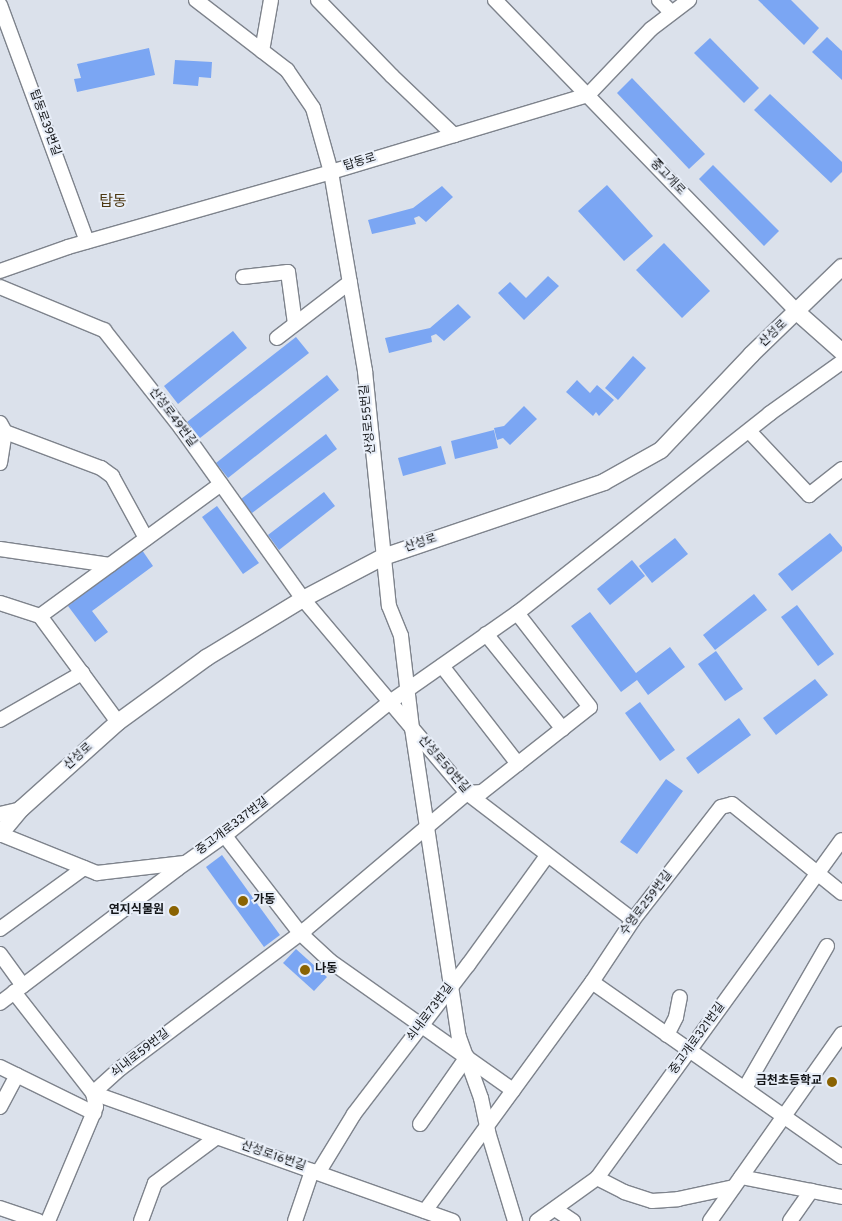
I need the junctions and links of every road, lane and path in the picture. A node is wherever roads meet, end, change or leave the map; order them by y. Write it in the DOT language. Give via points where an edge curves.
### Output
graph roads {
  1 [pos="196,0"];
  2 [pos="271,0"];
  3 [pos="318,0"];
  4 [pos="495,0"];
  5 [pos="660,0"];
  6 [pos="689,0"];
  7 [pos="0,5"];
  8 [pos="672,13"];
  9 [pos="262,51"];
  10 [pos="588,95"];
  11 [pos="454,135"];
  12 [pos="331,172"];
  13 [pos="87,242"];
  14 [pos="842,267"];
  15 [pos="0,271"];
  16 [pos="243,277"];
  17 [pos="350,282"];
  18 [pos="0,287"];
  19 [pos="797,312"];
  20 [pos="295,324"];
  21 [pos="277,338"];
  22 [pos="842,352"];
  23 [pos="842,362"];
  24 [pos="2,428"];
  25 [pos="749,431"];
  26 [pos="0,463"];
  27 [pos="842,469"];
  28 [pos="221,484"];
  29 [pos="146,538"];
  30 [pos="0,549"];
  31 [pos="383,557"];
  32 [pos="110,565"];
  33 [pos="303,599"];
  34 [pos="0,603"];
  35 [pos="517,613"];
  36 [pos="40,616"];
  37 [pos="486,634"];
  38 [pos="442,666"];
  39 [pos="82,673"];
  40 [pos="408,689"];
  41 [pos="390,702"];
  42 [pos="0,719"];
  43 [pos="118,722"];
  44 [pos="412,728"];
  45 [pos="563,729"];
  46 [pos="518,764"];
  47 [pos="467,793"];
  48 [pos="21,809"];
  49 [pos="0,814"];
  50 [pos="428,826"];
  51 [pos="0,834"];
  52 [pos="225,836"];
  53 [pos="842,840"];
  54 [pos="547,856"];
  55 [pos="185,863"];
  56 [pos="84,868"];
  57 [pos="817,874"];
  58 [pos="842,893"];
  59 [pos="633,920"];
  60 [pos="0,929"];
  61 [pos="300,933"];
  62 [pos="827,946"];
  63 [pos="0,954"];
  64 [pos="592,982"];
  65 [pos="452,985"];
  66 [pos="18,989"];
  67 [pos="680,997"];
  68 [pos="0,1003"];
  69 [pos="422,1026"];
  70 [pos="667,1034"];
  71 [pos="842,1034"];
  72 [pos="690,1051"];
  73 [pos="467,1058"];
  74 [pos="6,1071"];
  75 [pos="744,1088"];
  76 [pos="513,1090"];
  77 [pos="93,1093"];
  78 [pos="0,1107"];
  79 [pos="94,1113"];
  80 [pos="784,1116"];
  81 [pos="420,1124"];
  82 [pos="486,1126"];
  83 [pos="217,1137"];
  84 [pos="842,1157"];
  85 [pos="315,1172"];
  86 [pos="597,1178"];
  87 [pos="738,1182"];
  88 [pos="811,1191"];
  89 [pos="842,1197"];
  90 [pos="0,1208"];
  91 [pos="555,1209"];
  92 [pos="425,1211"];
  93 [pos="38,1221"];
  94 [pos="48,1221"];
  95 [pos="141,1221"];
  96 [pos="296,1221"];
  97 [pos="453,1221"];
  98 [pos="515,1221"];
  99 [pos="537,1221"];
  100 [pos="573,1221"];
  101 [pos="710,1221"];
  102 [pos="790,1221"];
  1 -- 9 [label="street, 산성로55번길"];
  2 -- 9 [label="street"];
  3 -- 11 [label="street"];
  4 -- 10 [label="street, 중고개로"];
  5 -- 8 [label="street"];
  6 -- 8 [label="street, 탑동로"];
  7 -- 13 [label="street, 탑동로39번길"];
  8 -- 10 [label="street, 탑동로" via="652,29"];
  9 -- 12 [label="street, 산성로55번길" via="287,70 313,108"];
  10 -- 11 [label="street, 탑동로"];
  10 -- 19 [label="street, 중고개로"];
  11 -- 12 [label="street, 탑동로"];
  12 -- 13 [label="street, 탑동로"];
  12 -- 17 [label="street, 산성로55번길"];
  13 -- 15 [label="street, 탑동로"];
  14 -- 19 [label="street, 산성로"];
  16 -- 20 [label="street" via="288,272"];
  17 -- 20 [label="street"];
  17 -- 31 [label="street, 산성로55번길" via="365,371"];
  18 -- 28 [label="street, 산성로49번길" via="104,330"];
  19 -- 22 [label="street, 중고개로"];
  19 -- 31 [label="street, 산성로" via="660,450 604,482"];
  20 -- 21 [label="street"];
  23 -- 25 [label="street, 중고개로337번길"];
  24 -- 26 [label="street"];
  24 -- 29 [label="street" via="101,468 112,476"];
  25 -- 27 [label="street" via="809,496"];
  25 -- 35 [label="street, 중고개로337번길"];
  28 -- 29 [label="street"];
  28 -- 33 [label="street, 산성로49번길"];
  29 -- 32 [label="street"];
  30 -- 32 [label="street"];
  31 -- 33 [label="street, 산성로"];
  31 -- 40 [label="street, 산성로55번길" via="389,606 401,636"];
  32 -- 36 [label="street"];
  33 -- 41 [label="street, 산성로50번길"];
  33 -- 43 [label="street, 산성로" via="206,658"];
  34 -- 36 [label="street"];
  35 -- 37 [label="street, 중고개로337번길"];
  35 -- 45 [label="street, 쇠내로59번길" via="590,707"];
  36 -- 39 [label="street"];
  37 -- 38 [label="street, 중고개로337번길"];
  37 -- 45 [label="street"];
  38 -- 40 [label="street, 중고개로337번길"];
  38 -- 46 [label="street"];
  39 -- 42 [label="street"];
  39 -- 43 [label="street"];
  40 -- 41 [label="street, 중고개로337번길"];
  40 -- 44 [label="street, 산성로55번길"];
  41 -- 44 [label="street, 산성로50번길"];
  41 -- 52 [label="street, 중고개로337번길"];
  43 -- 48 [label="street, 산성로"];
  44 -- 47 [label="street, 산성로50번길"];
  44 -- 50 [label="street"];
  45 -- 46 [label="street, 쇠내로59번길"];
  46 -- 47 [label="street, 쇠내로59번길" via="482,792"];
  47 -- 50 [label="street, 쇠내로59번길"];
  47 -- 54 [label="street, 산성로50번길"];
  48 -- 49 [label="street"];
  48 -- 51 [label="street, 산성로"];
  50 -- 61 [label="street, 쇠내로59번길"];
  50 -- 65 [label="street"];
  51 -- 56 [label="street"];
  52 -- 55 [label="street, 중고개로337번길"];
  52 -- 61 [label="street"];
  53 -- 57 [label="street, 중고개로321번길"];
  54 -- 59 [label="street, 산성로50번길"];
  54 -- 65 [label="street, 쇠내로73번길"];
  55 -- 56 [label="street" via="97,873"];
  55 -- 66 [label="street, 중고개로337번길"];
  56 -- 60 [label="street"];
  57 -- 58 [label="street, 수영로259번길"];
  57 -- 59 [label="street, 수영로259번길" via="732,804 721,807"];
  57 -- 72 [label="street, 중고개로321번길"];
  59 -- 64 [label="street, 수영로259번길"];
  61 -- 69 [label="street" via="330,960"];
  61 -- 77 [label="street, 쇠내로59번길" via="121,1068"];
  62 -- 75 [label="street"];
  63 -- 66 [label="street"];
  64 -- 70 [label="street"];
  64 -- 76 [label="street, 수영로259번길"];
  65 -- 69 [label="street, 쇠내로73번길"];
  65 -- 73 [label="street" via="460,1037"];
  66 -- 68 [label="street, 중고개로337번길"];
  66 -- 77 [label="street"];
  67 -- 70 [label="street" via="676,1017"];
  69 -- 73 [label="street"];
  69 -- 85 [label="street, 쇠내로73번길" via="354,1114"];
  70 -- 72 [label="street"];
  71 -- 80 [label="street"];
  72 -- 75 [label="street"];
  72 -- 86 [label="street, 중고개로321번길"];
  73 -- 76 [label="street"];
  73 -- 81 [label="street"];
  73 -- 82 [label="street"];
  74 -- 78 [label="street"];
  74 -- 79 [label="street"];
  75 -- 80 [label="street"];
  76 -- 82 [label="street, 수영로259번길"];
  77 -- 79 [label="street"];
  77 -- 83 [label="street, 산성로16번길"];
  79 -- 94 [label="street"];
  80 -- 84 [label="street"];
  80 -- 87 [label="street"];
  82 -- 92 [label="street, 수영로259번길"];
  82 -- 98 [label="street"];
  83 -- 85 [label="street, 산성로16번길"];
  83 -- 95 [label="street" via="155,1183"];
  85 -- 92 [label="street, 산성로16번길"];
  85 -- 96 [label="street, 쇠내로73번길"];
  86 -- 87 [label="street" via="652,1201 678,1199"];
  86 -- 91 [label="street, 중고개로321번길"];
  87 -- 88 [label="street"];
  87 -- 101 [label="street"];
  88 -- 89 [label="street"];
  88 -- 102 [label="street"];
  90 -- 93 [label="street"];
  91 -- 99 [label="street, 중고개로321번길"];
  91 -- 100 [label="street"];
  92 -- 97 [label="street, 산성로16번길"];
}
